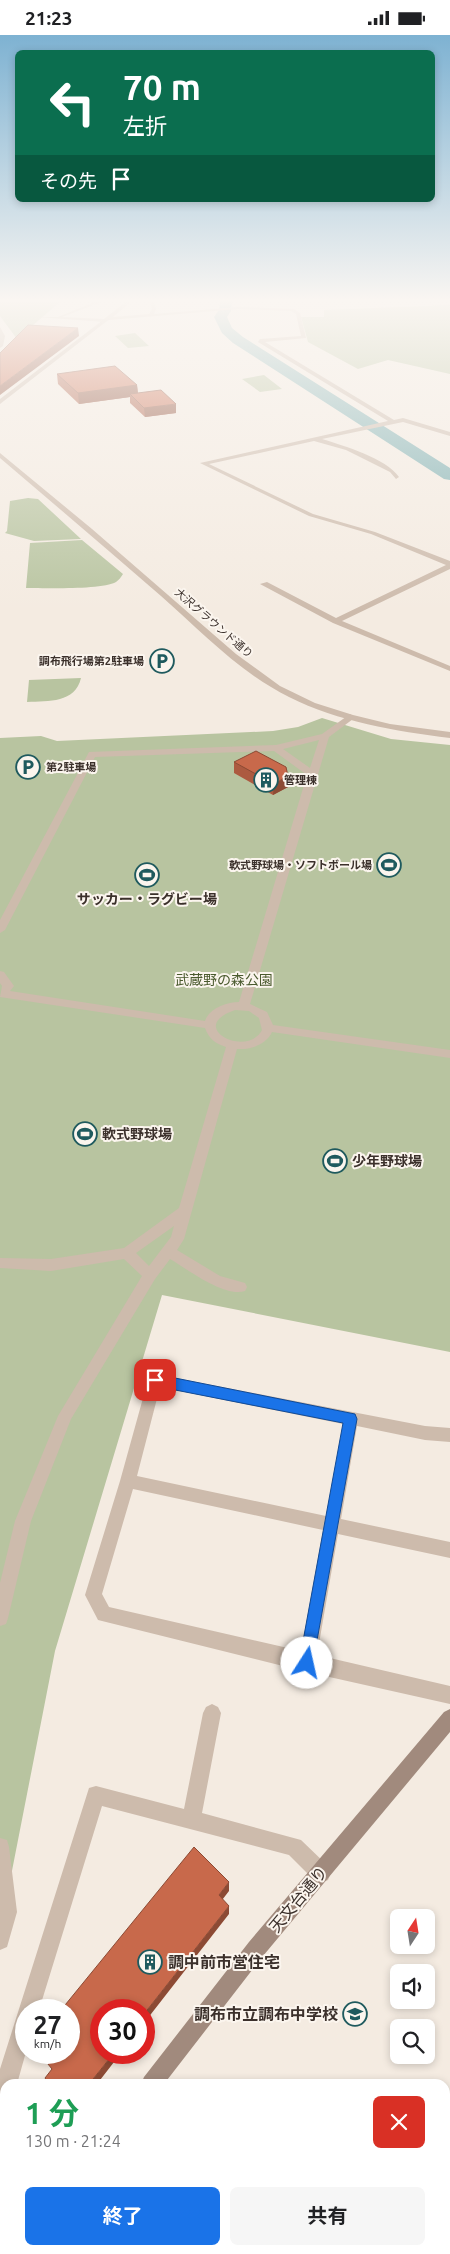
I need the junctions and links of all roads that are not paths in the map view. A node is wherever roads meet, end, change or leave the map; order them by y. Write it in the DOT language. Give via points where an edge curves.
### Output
graph roads {
  1 [pos="363,405"];
  2 [pos="391,422"];
  3 [pos="450,434"];
  4 [pos="314,438"];
  5 [pos="0,455"];
  6 [pos="396,477"];
  7 [pos="450,565"];
  8 [pos="264,584"];
  9 [pos="336,621"];
  10 [pos="450,669"];
  11 [pos="350,717"];
  12 [pos="450,735"];
  13 [pos="325,736"];
  14 [pos="276,748"];
  15 [pos="312,774"];
  16 [pos="0,930"];
  17 [pos="0,975"];
  18 [pos="1,993"];
  19 [pos="244,1006"];
  20 [pos="208,1025"];
  21 [pos="268,1028"];
  22 [pos="232,1046"];
  23 [pos="450,1053"];
  24 [pos="183,1212"];
  25 [pos="168,1251"];
  26 [pos="126,1253"];
  27 [pos="0,1263"];
  28 [pos="150,1275"];
  29 [pos="240,1287"];
  30 [pos="350,1419"];
  31 [pos="450,1435"];
  32 [pos="128,1481"];
  33 [pos="332,1524"];
  34 [pos="450,1550"];
  35 [pos="0,1618"];
  36 [pos="307,1663"];
  37 [pos="450,1695"];
  38 [pos="212,1713"];
  39 [pos="450,1718"];
  40 [pos="191,1821"];
  41 [pos="0,1847"];
  42 [pos="321,1873"];
  43 [pos="0,1940"];
  44 [pos="32,1999"];
  45 [pos="15,2055"];
  46 [pos="8,2079"];
  47 [pos="155,2079"];
  1 -- 2 [label="street"];
  2 -- 3 [label="street" via="403,420"];
  2 -- 4 [label="street"];
  4 -- 6 [label="street" via="348,449 392,471"];
  4 -- 7 [label="street" via="204,463 311,515 373,533"];
  5 -- 11 [label="street, 大沢グラウンド通り" via="254,673 292,695"];
  7 -- 9 [label="street"];
  8 -- 9 [label="street"];
  9 -- 10 [label="street"];
  11 -- 12 [label="street, 大沢グラウンド通り" via="404,730"];
  11 -- 13 [label="street"];
  13 -- 14 [label="street"];
  13 -- 15 [label="street"];
  14 -- 15 [label="street"];
  14 -- 16 [label="street" via="92,754"];
  15 -- 19 [label="street"];
  17 -- 18 [label="street" via="8,986"];
  18 -- 20 [label="street"];
  19 -- 20 [label="street" via="224,1008 211,1018"];
  19 -- 21 [label="street" via="265,1016"];
  20 -- 22 [label="street" via="214,1038"];
  21 -- 22 [label="street" via="260,1040"];
  21 -- 23 [label="street"];
  22 -- 24 [label="street"];
  24 -- 25 [label="street" via="177,1239"];
  24 -- 26 [label="street"];
  25 -- 28 [label="street"];
  25 -- 29 [label="street" via="216,1280"];
  26 -- 27 [label="street" via="51,1265"];
  26 -- 28 [label="street"];
  28 -- 35 [label="street" via="65,1416 23,1521"];
  30 -- 31 [label="street"];
  30 -- 32 [label="street" via="155,1380"];
  30 -- 33 [label="street"];
  32 -- 33 [label="street"];
  32 -- 36 [label="street" via="93,1595 104,1614"];
  33 -- 34 [label="street"];
  33 -- 36 [label="street"];
  36 -- 37 [label="street"];
  38 -- 40 [label="street"];
  39 -- 42 [label="main road, 天文台通り"];
  40 -- 42 [label="street" via="294,1847"];
  40 -- 44 [label="street" via="96,1795"];
  41 -- 43 [label="street" via="8,1912"];
  42 -- 47 [label="main road, 天文台通り" via="256,1949"];
  45 -- 46 [label="street"];
}
